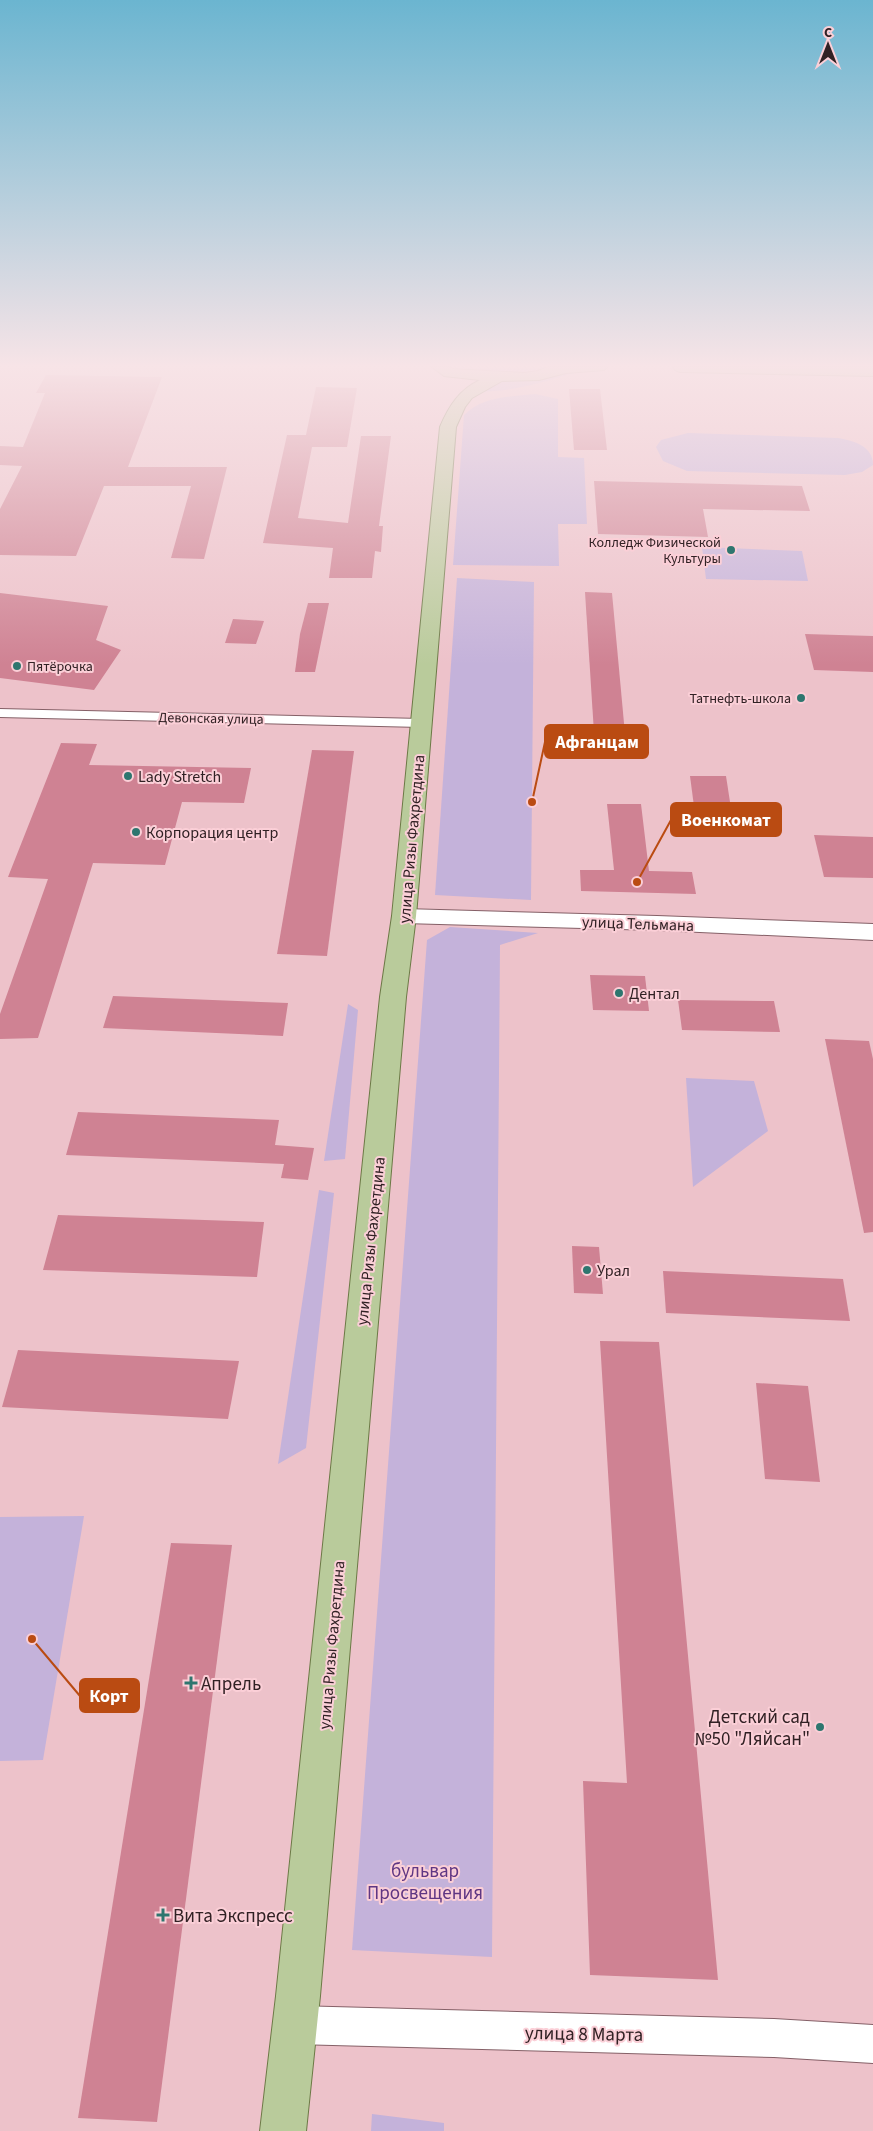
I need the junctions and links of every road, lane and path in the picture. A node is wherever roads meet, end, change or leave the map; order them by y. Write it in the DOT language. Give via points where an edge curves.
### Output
graph roads {
  1 [pos="444,466"];
  2 [pos="0,713"];
  3 [pos="421,722"];
  4 [pos="404,916"];
  5 [pos="873,932"];
  6 [pos="294,2025"];
  7 [pos="873,2044"];
  8 [pos="283,2131"];
  1 -- 3 [label="main road, улица Ризы Фахретдина"];
  2 -- 3 [label="street, Девонская улица"];
  3 -- 4 [label="main road, улица Ризы Фахретдина"];
  4 -- 5 [label="street, улица Тельмана"];
  4 -- 6 [label="main road, улица Ризы Фахретдина"];
  6 -- 7 [label="street, улица 8 Марта" via="774,2038"];
  6 -- 8 [label="main road, улица Ризы Фахретдина"];
}
